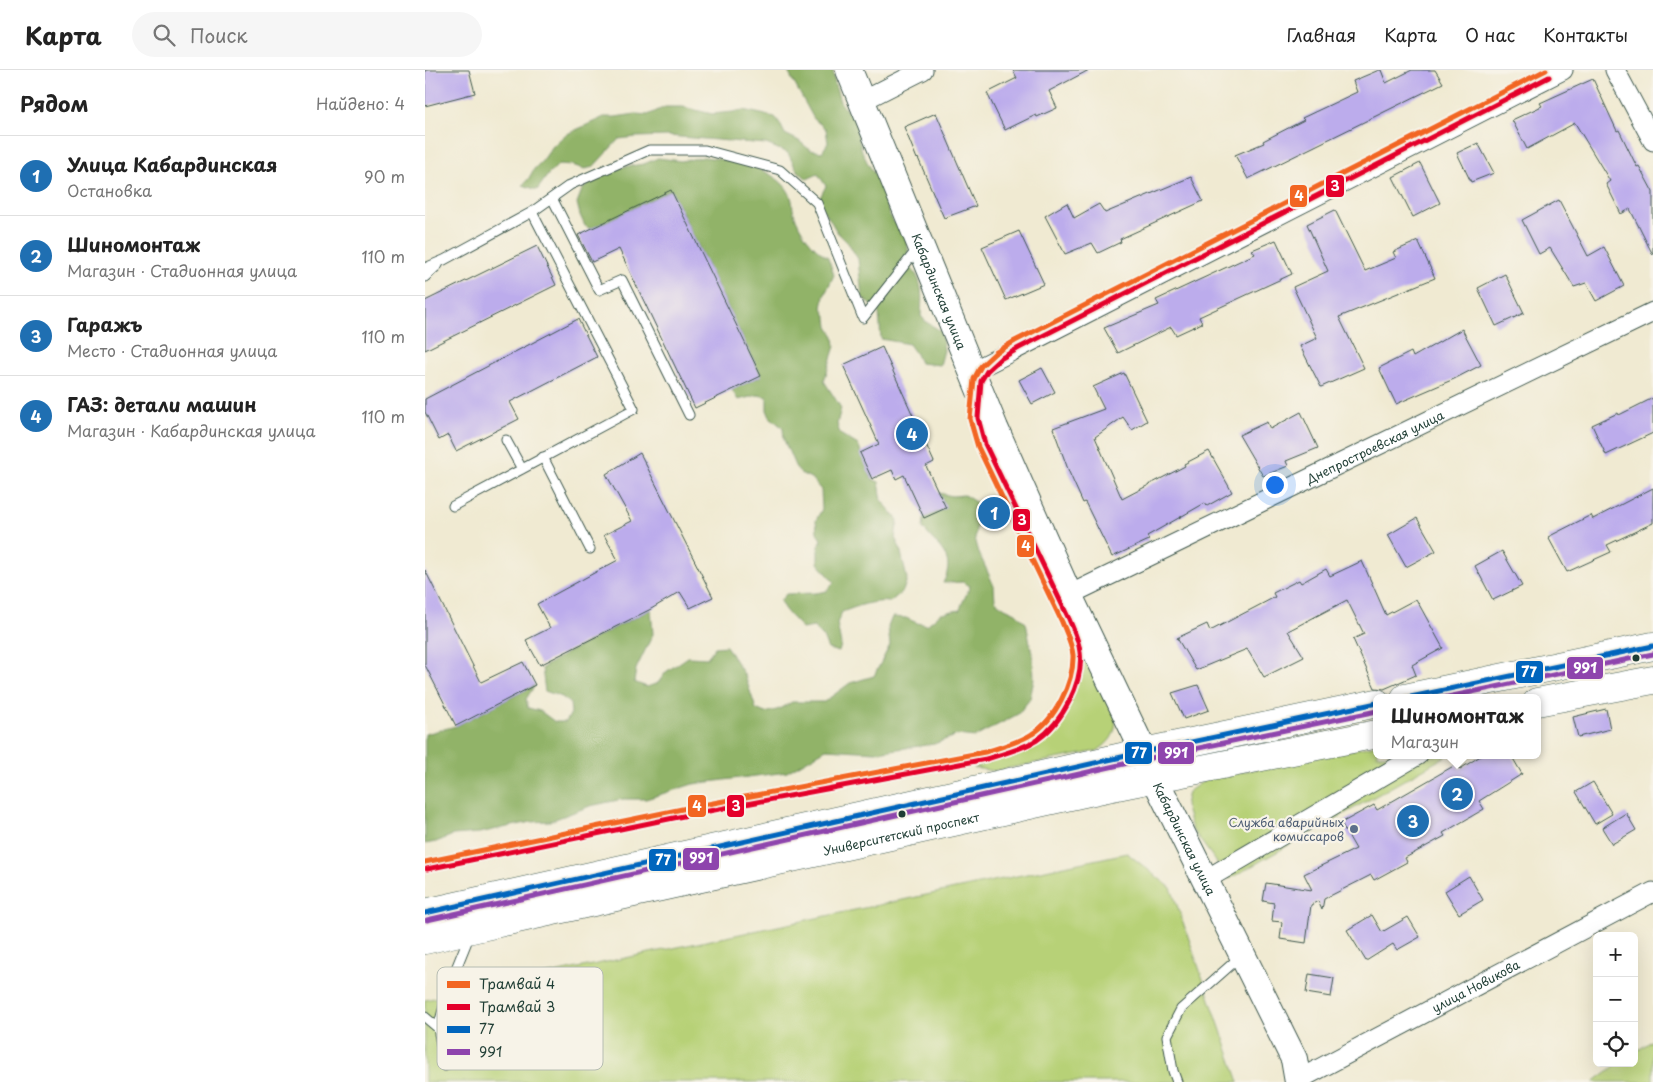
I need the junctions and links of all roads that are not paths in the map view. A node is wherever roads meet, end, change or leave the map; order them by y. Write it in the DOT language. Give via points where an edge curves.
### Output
graph roads {
  1 [pos="849,70"];
  2 [pos="923,70"];
  3 [pos="1563,70"];
  4 [pos="1615,70"];
  5 [pos="862,101"];
  6 [pos="1653,141"];
  7 [pos="552,198"];
  8 [pos="532,212"];
  9 [pos="920,246"];
  10 [pos="444,260"];
  11 [pos="425,268"];
  12 [pos="425,277"];
  13 [pos="1653,312"];
  14 [pos="971,372"];
  15 [pos="689,415"];
  16 [pos="506,440"];
  17 [pos="543,458"];
  18 [pos="521,469"];
  19 [pos="453,506"];
  20 [pos="590,549"];
  21 [pos="1069,595"];
  22 [pos="1653,646"];
  23 [pos="1653,680"];
  24 [pos="1424,694"];
  25 [pos="1541,701"];
  26 [pos="1373,705"];
  27 [pos="1373,735"];
  28 [pos="1144,752"];
  29 [pos="1411,759"];
  30 [pos="1155,778"];
  31 [pos="1205,880"];
  32 [pos="1653,892"];
  33 [pos="425,913"];
  34 [pos="472,929"];
  35 [pos="425,940"];
  36 [pos="1243,955"];
  37 [pos="457,967"];
  38 [pos="425,1017"];
  39 [pos="437,1026"];
  40 [pos="1298,1081"];
  41 [pos="1177,1082"];
  1 -- 5 [label="street, Кабардинская улица"];
  2 -- 5 [label="street"];
  3 -- 14 [label="street"];
  4 -- 6 [label="street"];
  5 -- 9 [label="street, Кабардинская улица"];
  7 -- 8 [label="lane"];
  7 -- 9 [label="lane" via="570,185 649,150 705,150 780,170 817,203 863,318"];
  7 -- 15 [label="lane" via="599,290 622,280"];
  8 -- 10 [label="lane"];
  8 -- 17 [label="lane" via="634,409"];
  9 -- 14 [label="street, Кабардинская улица"];
  10 -- 11 [label="lane"];
  10 -- 12 [label="lane"];
  13 -- 21 [label="street, Днепростроевская улица"];
  14 -- 21 [label="street, Кабардинская улица"];
  16 -- 18 [label="lane"];
  17 -- 18 [label="lane"];
  17 -- 20 [label="lane"];
  18 -- 19 [label="lane"];
  21 -- 28 [label="street, Кабардинская улица"];
  22 -- 24 [label="highway"];
  23 -- 25 [label="highway"];
  26 -- 28 [label="highway"];
  27 -- 30 [label="highway, Университетский проспект"];
  28 -- 30 [label="street, Кабардинская улица"];
  28 -- 33 [label="highway"];
  29 -- 31 [label="street"];
  30 -- 31 [label="street, Кабардинская улица"];
  30 -- 34 [label="highway, Университетский проспект"];
  31 -- 36 [label="street, Кабардинская улица"];
  32 -- 40 [label="street, улица Новикова"];
  34 -- 35 [label="highway, Университетский проспект"];
  34 -- 37 [label="lane"];
  36 -- 40 [label="street, Кабардинская улица" via="1295,1059"];
  36 -- 41 [label="lane" via="1181,1009 1167,1036"];
  38 -- 39 [label="lane"];
}
